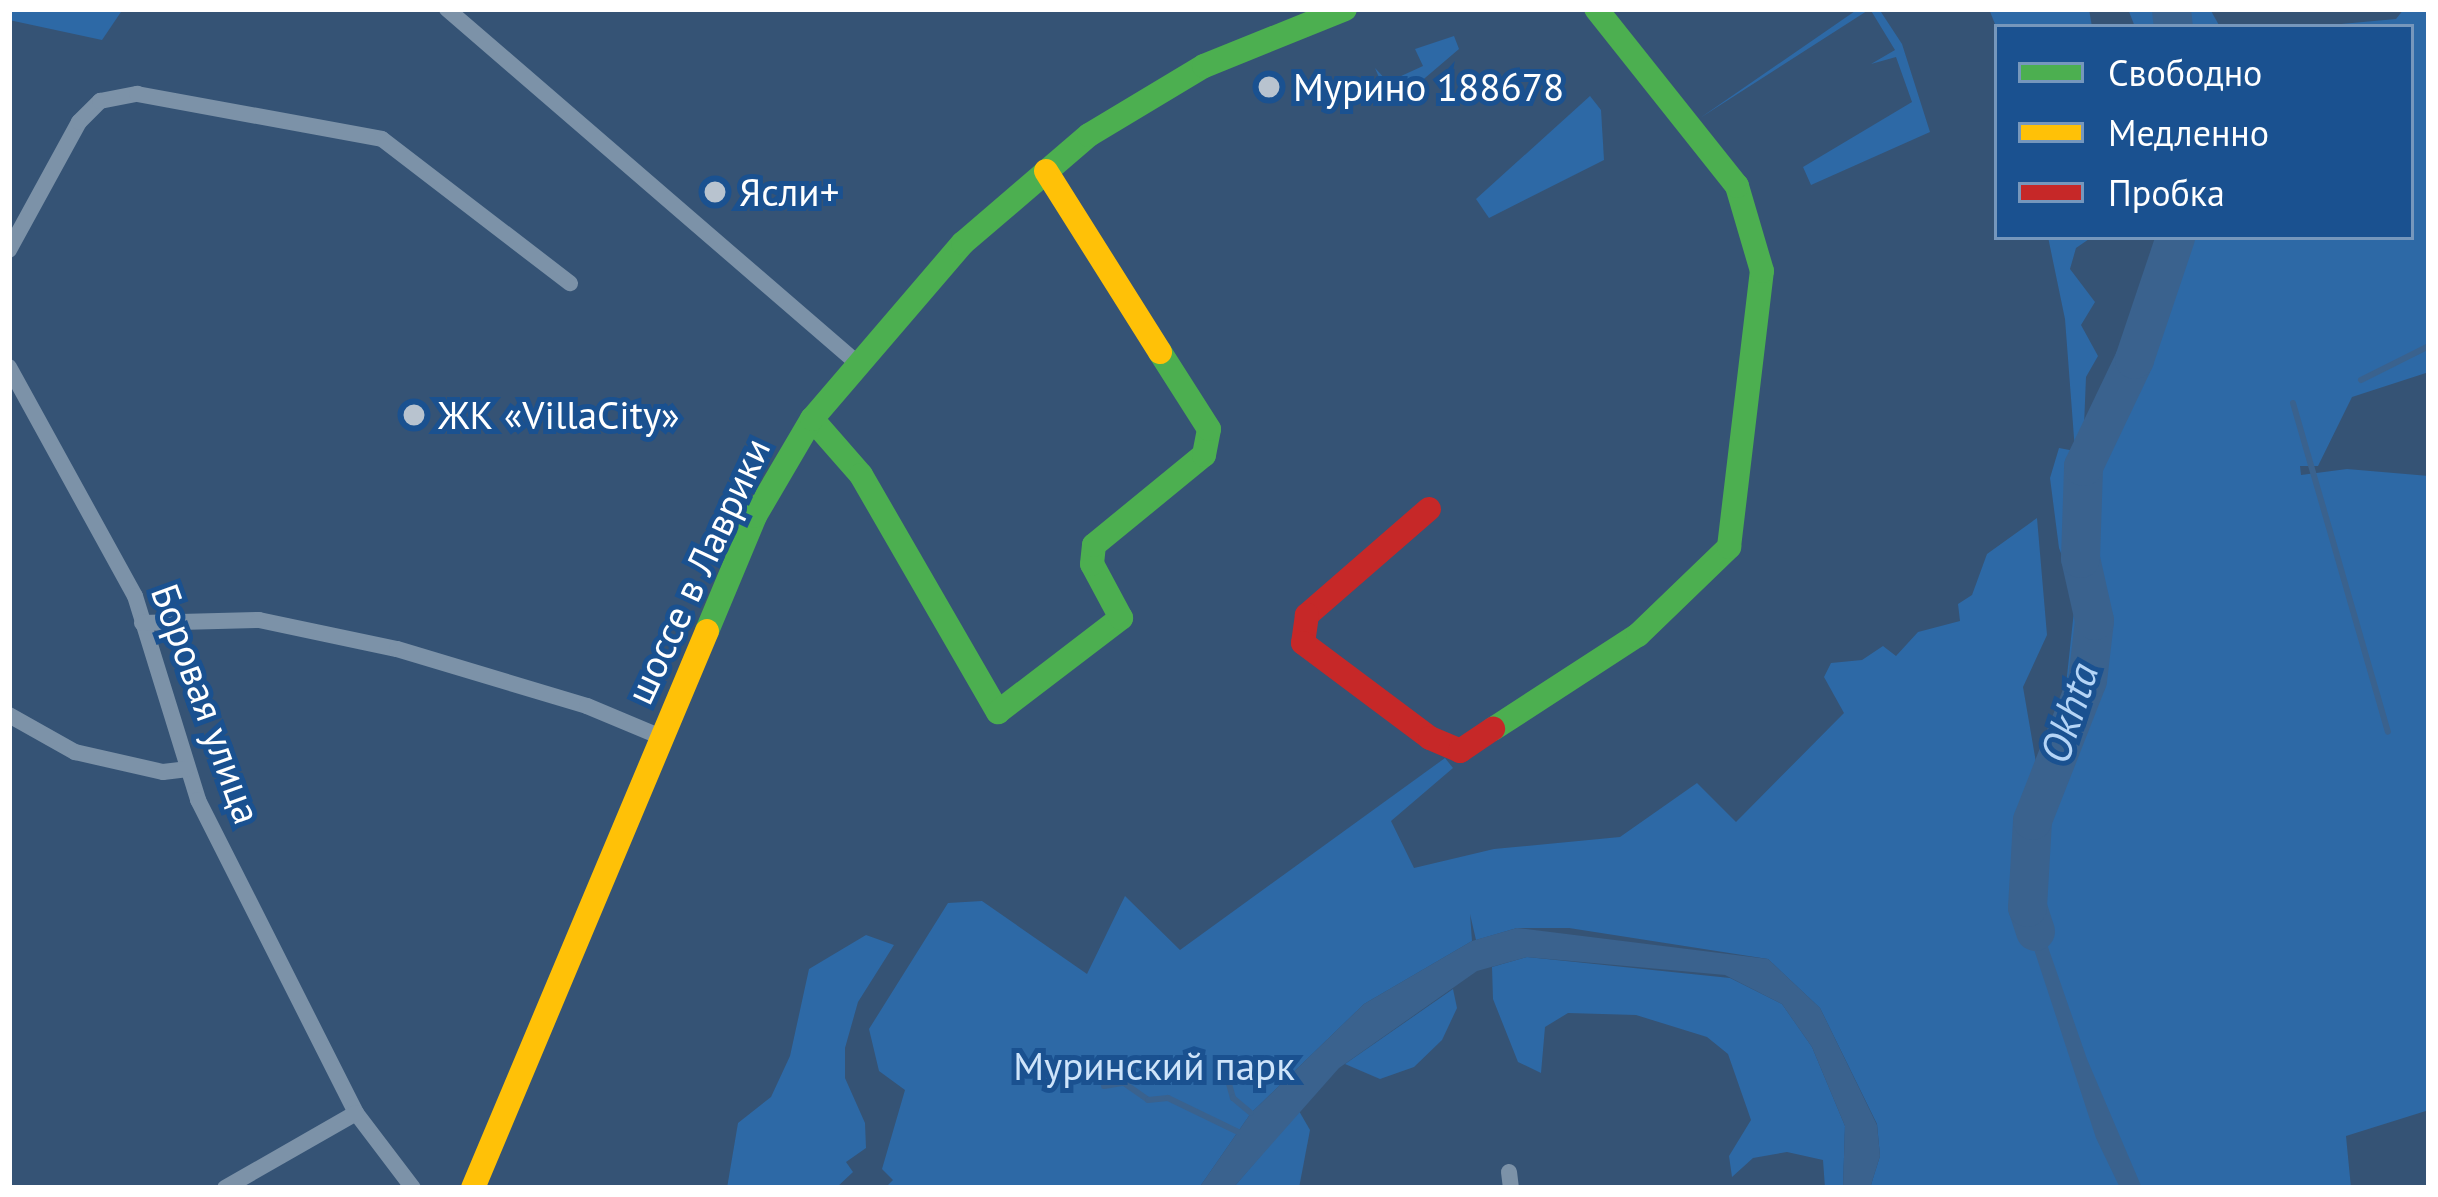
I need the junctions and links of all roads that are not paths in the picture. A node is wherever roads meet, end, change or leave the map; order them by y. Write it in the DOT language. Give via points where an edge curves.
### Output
graph roads {
  1 [pos="447,9"];
  2 [pos="1346,9"];
  3 [pos="1596,9"];
  4 [pos="1046,171"];
  5 [pos="9,250"];
  6 [pos="570,284"];
  7 [pos="856,362"];
  8 [pos="9,367"];
  9 [pos="812,418"];
  10 [pos="1429,509"];
  11 [pos="142,622"];
  12 [pos="9,715"];
  13 [pos="661,737"];
  14 [pos="186,769"];
  15 [pos="356,1113"];
  16 [pos="225,1188"];
  17 [pos="413,1188"];
  18 [pos="473,1188"];
  1 -- 7 [label="street"];
  2 -- 4 [label="street, шоссе в Лаврики" via="1204,66"];
  3 -- 10 [label="street" via="1737,186 1762,271 1729,547 1638,635 1460,751 1430,738 1303,643 1307,615"];
  4 -- 7 [label="street, шоссе в Лаврики" via="963,243"];
  4 -- 9 [label="street" via="1209,429 1204,455 1186,475 1094,544 1092,564 1121,618 998,712 861,475"];
  5 -- 6 [label="street" via="79,122 100,100 137,94 382,139"];
  7 -- 9 [label="street, шоссе в Лаврики"];
  8 -- 11 [label="street, Боровая улица"];
  9 -- 13 [label="street, шоссе в Лаврики" via="755,516"];
  11 -- 13 [label="street" via="259,620 397,649 567,699"];
  11 -- 14 [label="street, Боровая улица"];
  12 -- 14 [label="street" via="75,752 164,772"];
  13 -- 18 [label="street, шоссе в Лаврики"];
  14 -- 15 [label="street, Боровая улица"];
  15 -- 16 [label="street"];
  15 -- 17 [label="street, Боровая улица"];
}
